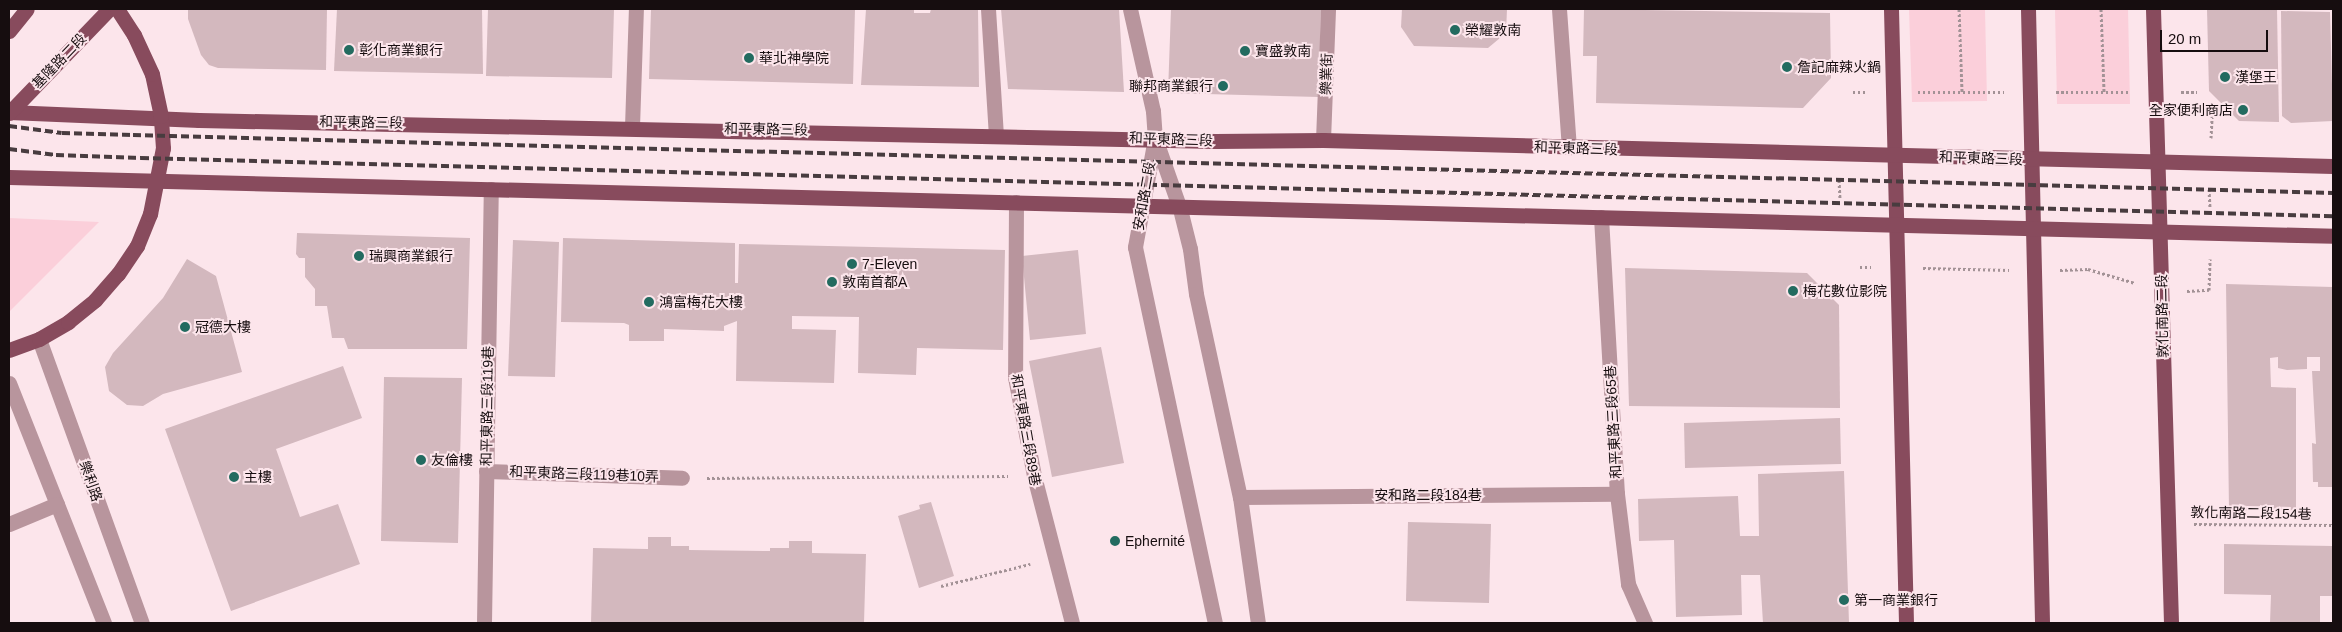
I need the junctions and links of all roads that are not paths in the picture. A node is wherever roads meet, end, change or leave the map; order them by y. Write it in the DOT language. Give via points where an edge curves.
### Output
graph roads {
  1 [pos="27,9"];
  2 [pos="109,9"];
  3 [pos="117,9"];
  4 [pos="636,9"];
  5 [pos="988,9"];
  6 [pos="1130,9"];
  7 [pos="1328,9"];
  8 [pos="1559,9"];
  9 [pos="1891,9"];
  10 [pos="2028,9"];
  11 [pos="2154,9"];
  12 [pos="9,31"];
  13 [pos="9,112"];
  14 [pos="161,116"];
  15 [pos="632,127"];
  16 [pos="996,135"];
  17 [pos="1155,138"];
  18 [pos="1323,140"];
  19 [pos="1568,148"];
  20 [pos="1896,156"];
  21 [pos="2032,159"];
  22 [pos="2158,161"];
  23 [pos="2333,166"];
  24 [pos="9,176"];
  25 [pos="159,180"];
  26 [pos="491,189"];
  27 [pos="1016,202"];
  28 [pos="1140,207"];
  29 [pos="1180,208"];
  30 [pos="1601,217"];
  31 [pos="1896,225"];
  32 [pos="2033,228"];
  33 [pos="2160,231"];
  34 [pos="2333,236"];
  35 [pos="38,339"];
  36 [pos="9,350"];
  37 [pos="9,383"];
  38 [pos="486,471"];
  39 [pos="682,478"];
  40 [pos="1617,494"];
  41 [pos="1240,497"];
  42 [pos="57,504"];
  43 [pos="9,524"];
  44 [pos="104,623"];
  45 [pos="142,623"];
  46 [pos="484,623"];
  47 [pos="1072,623"];
  48 [pos="1215,623"];
  49 [pos="1258,623"];
  50 [pos="1644,623"];
  51 [pos="1906,623"];
  52 [pos="2042,623"];
  53 [pos="2170,623"];
  1 -- 12 [label="main road"];
  2 -- 13 [label="main road, 基隆路二段"];
  3 -- 14 [label="main road" via="134,35 152,74"];
  4 -- 15 [label="street"];
  5 -- 16 [label="street"];
  6 -- 17 [label="street" via="1153,111"];
  7 -- 18 [label="street, 樂業街"];
  8 -- 19 [label="street"];
  9 -- 20 [label="main road"];
  10 -- 21 [label="main road"];
  11 -- 22 [label="main road, 敦化南路二段"];
  13 -- 14 [label="main road, 和平東路三段"];
  14 -- 15 [label="main road, 和平東路三段" via="199,120"];
  14 -- 25 [label="main road" via="163,148"];
  15 -- 16 [label="main road, 和平東路三段"];
  16 -- 17 [label="main road, 和平東路三段"];
  17 -- 18 [label="main road, 和平東路三段"];
  17 -- 28 [label="street, 安和路二段"];
  17 -- 29 [label="street, 安和路二段"];
  18 -- 19 [label="main road, 和平東路三段"];
  19 -- 20 [label="main road, 和平東路三段"];
  20 -- 21 [label="main road, 和平東路三段"];
  20 -- 31 [label="main road"];
  21 -- 22 [label="main road, 和平東路三段"];
  21 -- 32 [label="main road"];
  22 -- 23 [label="main road, 和平東路三段"];
  22 -- 33 [label="main road, 敦化南路二段"];
  24 -- 25 [label="main road"];
  25 -- 26 [label="main road"];
  25 -- 35 [label="main road" via="137,246 118,274 81,311"];
  26 -- 27 [label="main road"];
  26 -- 38 [label="street, 和平東路三段119巷"];
  27 -- 28 [label="main road"];
  27 -- 47 [label="street, 和平東路三段89巷" via="1015,377 1034,476"];
  28 -- 29 [label="main road"];
  28 -- 48 [label="street, 安和路二段" via="1135,247"];
  29 -- 30 [label="main road"];
  29 -- 41 [label="street, 安和路二段"];
  30 -- 31 [label="main road"];
  30 -- 40 [label="street, 和平東路三段65巷"];
  31 -- 32 [label="main road"];
  31 -- 51 [label="main road"];
  32 -- 33 [label="main road"];
  32 -- 52 [label="main road"];
  33 -- 34 [label="main road"];
  33 -- 53 [label="main road, 敦化南路二段"];
  35 -- 36 [label="main road"];
  35 -- 45 [label="street, 樂利路"];
  37 -- 42 [label="street"];
  38 -- 39 [label="street, 和平東路三段119巷10弄"];
  38 -- 46 [label="street, 和平東路三段119巷"];
  40 -- 41 [label="street, 安和路二段184巷"];
  40 -- 50 [label="street, 和平東路三段65巷" via="1628,584"];
  41 -- 49 [label="street, 安和路二段"];
  42 -- 43 [label="street"];
  42 -- 44 [label="street"];
}
